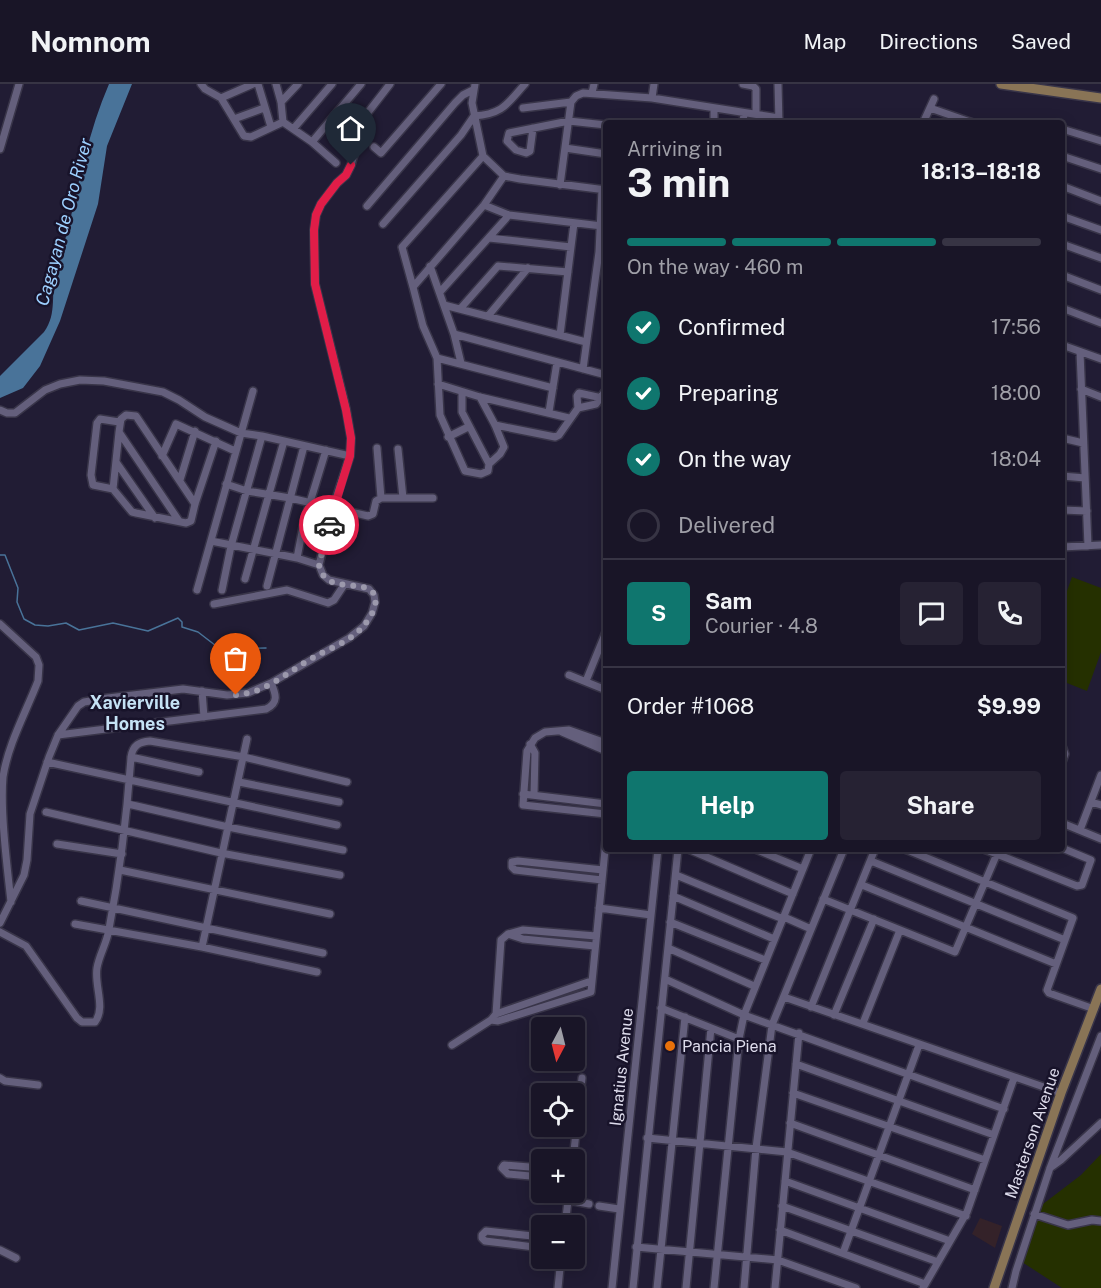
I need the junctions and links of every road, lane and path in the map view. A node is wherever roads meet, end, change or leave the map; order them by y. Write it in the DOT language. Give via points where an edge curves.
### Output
graph roads {
  1 [pos="19,84"];
  2 [pos="201,84"];
  3 [pos="253,84"];
  4 [pos="258,84"];
  5 [pos="276,84"];
  6 [pos="298,84"];
  7 [pos="332,84"];
  8 [pos="361,84"];
  9 [pos="390,84"];
  10 [pos="441,84"];
  11 [pos="525,84"];
  12 [pos="594,84"];
  13 [pos="654,84"];
  14 [pos="743,84"];
  15 [pos="778,84"];
  16 [pos="1001,84"];
  17 [pos="474,87"];
  18 [pos="592,93"];
  19 [pos="221,98"];
  20 [pos="1101,98"];
  21 [pos="651,99"];
  22 [pos="934,99"];
  23 [pos="281,102"];
  24 [pos="571,102"];
  25 [pos="264,108"];
  26 [pos="524,108"];
  27 [pos="930,108"];
  28 [pos="714,109"];
  29 [pos="744,113"];
  30 [pos="756,114"];
  31 [pos="474,116"];
  32 [pos="234,119"];
  33 [pos="714,120"];
  34 [pos="743,120"];
  35 [pos="779,120"];
  36 [pos="924,120"];
  37 [pos="964,120"];
  38 [pos="569,121"];
  39 [pos="283,122"];
  40 [pos="603,125"];
  41 [pos="271,127"];
  42 [pos="294,128"];
  43 [pos="533,128"];
  44 [pos="1065,130"];
  45 [pos="1101,141"];
  46 [pos="312,142"];
  47 [pos="374,147"];
  48 [pos="565,148"];
  49 [pos="0,149"];
  50 [pos="603,154"];
  51 [pos="483,156"];
  52 [pos="1065,157"];
  53 [pos="336,163"];
  54 [pos="1101,169"];
  55 [pos="504,176"];
  56 [pos="560,185"];
  57 [pos="1065,187"];
  58 [pos="603,190"];
  59 [pos="603,193"];
  60 [pos="1101,201"];
  61 [pos="483,205"];
  62 [pos="367,206"];
  63 [pos="509,215"];
  64 [pos="1065,217"];
  65 [pos="574,223"];
  66 [pos="383,224"];
  67 [pos="602,226"];
  68 [pos="1101,230"];
  69 [pos="489,238"];
  70 [pos="1065,245"];
  71 [pos="571,247"];
  72 [pos="603,252"];
  73 [pos="1101,258"];
  74 [pos="430,266"];
  75 [pos="528,268"];
  76 [pos="568,272"];
  77 [pos="1065,276"];
  78 [pos="413,287"];
  79 [pos="1101,290"];
  80 [pos="440,292"];
  81 [pos="444,305"];
  82 [pos="460,309"];
  83 [pos="1065,309"];
  84 [pos="488,316"];
  85 [pos="1101,322"];
  86 [pos="454,334"];
  87 [pos="560,335"];
  88 [pos="586,342"];
  89 [pos="1065,346"];
  90 [pos="1080,352"];
  91 [pos="437,358"];
  92 [pos="1101,359"];
  93 [pos="557,362"];
  94 [pos="461,363"];
  95 [pos="583,369"];
  96 [pos="603,374"];
  97 [pos="438,384"];
  98 [pos="553,388"];
  99 [pos="1081,388"];
  100 [pos="253,391"];
  101 [pos="462,392"];
  102 [pos="480,397"];
  103 [pos="1101,397"];
  104 [pos="602,398"];
  105 [pos="578,408"];
  106 [pos="0,410"];
  107 [pos="549,412"];
  108 [pos="569,418"];
  109 [pos="119,422"];
  110 [pos="495,425"];
  111 [pos="468,427"];
  112 [pos="195,431"];
  113 [pos="119,432"];
  114 [pos="241,433"];
  115 [pos="262,436"];
  116 [pos="448,437"];
  117 [pos="1065,439"];
  118 [pos="216,441"];
  119 [pos="284,441"];
  120 [pos="1083,443"];
  121 [pos="304,446"];
  122 [pos="377,448"];
  123 [pos="398,449"];
  124 [pos="326,450"];
  125 [pos="236,451"];
  126 [pos="162,456"];
  127 [pos="350,456"];
  128 [pos="116,462"];
  129 [pos="489,464"];
  130 [pos="1065,476"];
  131 [pos="1085,478"];
  132 [pos="180,480"];
  133 [pos="226,484"];
  134 [pos="112,489"];
  135 [pos="247,491"];
  136 [pos="269,494"];
  137 [pos="290,498"];
  138 [pos="381,498"];
  139 [pos="403,498"];
  140 [pos="433,498"];
  141 [pos="311,503"];
  142 [pos="195,504"];
  143 [pos="333,508"];
  144 [pos="1065,510"];
  145 [pos="1086,512"];
  146 [pos="155,518"];
  147 [pos="179,521"];
  148 [pos="211,541"];
  149 [pos="1101,545"];
  150 [pos="231,546"];
  151 [pos="1088,546"];
  152 [pos="1065,547"];
  153 [pos="253,550"];
  154 [pos="274,554"];
  155 [pos="297,558"];
  156 [pos="319,565"];
  157 [pos="245,579"];
  158 [pos="344,585"];
  159 [pos="267,586"];
  160 [pos="197,590"];
  161 [pos="222,590"];
  162 [pos="214,604"];
  163 [pos="0,624"];
  164 [pos="603,647"];
  165 [pos="569,675"];
  166 [pos="586,681"];
  167 [pos="271,683"];
  168 [pos="603,689"];
  169 [pos="202,691"];
  170 [pos="204,717"];
  171 [pos="558,730"];
  172 [pos="58,735"];
  173 [pos="247,739"];
  174 [pos="603,742"];
  175 [pos="530,744"];
  176 [pos="603,750"];
  177 [pos="131,757"];
  178 [pos="244,758"];
  179 [pos="47,762"];
  180 [pos="199,772"];
  181 [pos="1101,775"];
  182 [pos="129,780"];
  183 [pos="239,782"];
  184 [pos="347,782"];
  185 [pos="523,794"];
  186 [pos="534,795"];
  187 [pos="339,802"];
  188 [pos="1091,802"];
  189 [pos="234,803"];
  190 [pos="128,804"];
  191 [pos="603,804"];
  192 [pos="1101,805"];
  193 [pos="46,812"];
  194 [pos="603,814"];
  195 [pos="1065,824"];
  196 [pos="337,825"];
  197 [pos="228,827"];
  198 [pos="125,830"];
  199 [pos="1080,830"];
  200 [pos="1101,839"];
  201 [pos="57,844"];
  202 [pos="1065,849"];
  203 [pos="343,850"];
  204 [pos="605,852"];
  205 [pos="658,852"];
  206 [pos="678,852"];
  207 [pos="695,852"];
  208 [pos="762,852"];
  209 [pos="810,852"];
  210 [pos="843,852"];
  211 [pos="874,852"];
  212 [pos="912,852"];
  213 [pos="998,852"];
  214 [pos="221,853"];
  215 [pos="122,855"];
  216 [pos="871,861"];
  217 [pos="803,869"];
  218 [pos="120,870"];
  219 [pos="603,870"];
  220 [pos="340,875"];
  221 [pos="676,875"];
  222 [pos="602,880"];
  223 [pos="986,882"];
  224 [pos="862,885"];
  225 [pos="213,891"];
  226 [pos="793,894"];
  227 [pos="673,896"];
  228 [pos="824,899"];
  229 [pos="81,901"];
  230 [pos="11,902"];
  231 [pos="976,904"];
  232 [pos="113,908"];
  233 [pos="599,908"];
  234 [pos="851,910"];
  235 [pos="330,914"];
  236 [pos="651,915"];
  237 [pos="784,918"];
  238 [pos="874,919"];
  239 [pos="670,922"];
  240 [pos="0,923"];
  241 [pos="75,924"];
  242 [pos="205,927"];
  243 [pos="967,927"];
  244 [pos="812,928"];
  245 [pos="109,930"];
  246 [pos="900,930"];
  247 [pos="0,932"];
  248 [pos="508,934"];
  249 [pos="596,936"];
  250 [pos="774,939"];
  251 [pos="1065,940"];
  252 [pos="595,946"];
  253 [pos="202,947"];
  254 [pos="668,948"];
  255 [pos="323,953"];
  256 [pos="765,960"];
  257 [pos="1056,964"];
  258 [pos="317,972"];
  259 [pos="664,979"];
  260 [pos="754,986"];
  261 [pos="1101,990"];
  262 [pos="784,997"];
  263 [pos="811,1007"];
  264 [pos="661,1008"];
  265 [pos="1094,1009"];
  266 [pos="744,1014"];
  267 [pos="834,1015"];
  268 [pos="494,1017"];
  269 [pos="685,1017"];
  270 [pos="863,1023"];
  271 [pos="772,1025"];
  272 [pos="711,1028"];
  273 [pos="799,1033"];
  274 [pos="1101,1036"];
  275 [pos="739,1039"];
  276 [pos="452,1045"];
  277 [pos="919,1045"];
  278 [pos="796,1064"];
  279 [pos="908,1075"];
  280 [pos="0,1078"];
  281 [pos="582,1078"];
  282 [pos="1014,1078"];
  283 [pos="38,1085"];
  284 [pos="793,1093"];
  285 [pos="1060,1093"];
  286 [pos="898,1102"];
  287 [pos="1004,1109"];
  288 [pos="790,1123"];
  289 [pos="1101,1123"];
  290 [pos="889,1128"];
  291 [pos="994,1135"];
  292 [pos="647,1138"];
  293 [pos="672,1140"];
  294 [pos="699,1142"];
  295 [pos="728,1145"];
  296 [pos="756,1148"];
  297 [pos="574,1149"];
  298 [pos="787,1152"];
  299 [pos="879,1154"];
  300 [pos="985,1160"];
  301 [pos="531,1167"];
  302 [pos="1050,1168"];
  303 [pos="531,1176"];
  304 [pos="785,1181"];
  305 [pos="870,1182"];
  306 [pos="975,1190"];
  307 [pos="585,1202"];
  308 [pos="590,1204"];
  309 [pos="599,1206"];
  310 [pos="783,1206"];
  311 [pos="861,1208"];
  312 [pos="619,1209"];
  313 [pos="1034,1214"];
  314 [pos="966,1216"];
  315 [pos="1101,1221"];
  316 [pos="780,1230"];
  317 [pos="853,1231"];
  318 [pos="531,1237"];
  319 [pos="950,1241"];
  320 [pos="531,1247"];
  321 [pos="636,1247"];
  322 [pos="661,1249"];
  323 [pos="0,1250"];
  324 [pos="690,1252"];
  325 [pos="843,1253"];
  326 [pos="717,1255"];
  327 [pos="747,1257"];
  328 [pos="16,1258"];
  329 [pos="778,1260"];
  330 [pos="938,1262"];
  331 [pos="560,1269"];
  332 [pos="924,1286"];
  333 [pos="558,1288"];
  334 [pos="612,1288"];
  335 [pos="633,1288"];
  336 [pos="657,1288"];
  337 [pos="686,1288"];
  338 [pos="714,1288"];
  339 [pos="744,1288"];
  340 [pos="775,1288"];
  341 [pos="856,1288"];
  342 [pos="994,1288"];
  343 [pos="1012,1288"];
  1 -- 49 [label="street"];
  2 -- 19 [label="street"];
  3 -- 19 [label="street"];
  4 -- 25 [label="street"];
  5 -- 23 [label="street"];
  6 -- 23 [label="street"];
  7 -- 42 [label="street"];
  8 -- 46 [label="street"];
  9 -- 127 [label="street" via="366,115 351,165 321,204 314,230 315,284 346,410"];
  10 -- 47 [label="street" via="381,153"];
  11 -- 31 [label="street" via="500,110"];
  12 -- 18 [label="street"];
  13 -- 21 [label="street"];
  14 -- 30 [label="street" via="756,89"];
  15 -- 35 [label="street"];
  16 -- 20 [label="main road"];
  17 -- 31 [label="street"];
  17 -- 62 [label="street" via="455,103"];
  18 -- 21 [label="street"];
  18 -- 24 [label="street" via="576,96"];
  19 -- 32 [label="street"];
  21 -- 28 [label="street"];
  22 -- 27 [label="street"];
  23 -- 39 [label="street"];
  24 -- 26 [label="street"];
  24 -- 38 [label="street"];
  25 -- 32 [label="street"];
  25 -- 41 [label="street"];
  27 -- 36 [label="street"];
  27 -- 37 [label="street"];
  28 -- 29 [label="street"];
  28 -- 33 [label="street"];
  29 -- 30 [label="street"];
  29 -- 34 [label="street"];
  30 -- 35 [label="street"];
  31 -- 51 [label="street"];
  31 -- 66 [label="street"];
  32 -- 41 [label="street" via="247,137"];
  38 -- 40 [label="street"];
  38 -- 43 [label="street"];
  38 -- 48 [label="street"];
  39 -- 41 [label="street"];
  39 -- 42 [label="street"];
  42 -- 46 [label="street"];
  44 -- 45 [label="street"];
  46 -- 53 [label="street"];
  48 -- 50 [label="street"];
  48 -- 56 [label="street"];
  51 -- 55 [label="street"];
  51 -- 78 [label="street" via="402,247"];
  52 -- 54 [label="street"];
  55 -- 56 [label="street"];
  55 -- 61 [label="street"];
  56 -- 58 [label="street"];
  57 -- 60 [label="street"];
  59 -- 67 [label="street"];
  61 -- 63 [label="street"];
  61 -- 74 [label="street"];
  63 -- 65 [label="street"];
  63 -- 69 [label="street"];
  64 -- 68 [label="street"];
  65 -- 67 [label="street"];
  65 -- 71 [label="street"];
  67 -- 72 [label="street"];
  69 -- 71 [label="street"];
  69 -- 80 [label="street"];
  70 -- 73 [label="street"];
  71 -- 76 [label="street"];
  72 -- 88 [label="street"];
  74 -- 78 [label="street"];
  74 -- 80 [label="street"];
  75 -- 76 [label="street"];
  75 -- 82 [label="street" via="496,268"];
  75 -- 84 [label="street"];
  76 -- 87 [label="street"];
  77 -- 79 [label="street"];
  78 -- 91 [label="street" via="423,326"];
  80 -- 81 [label="street"];
  81 -- 82 [label="street"];
  81 -- 86 [label="street"];
  82 -- 84 [label="street"];
  83 -- 85 [label="street"];
  84 -- 87 [label="street"];
  86 -- 93 [label="street"];
  86 -- 94 [label="street"];
  87 -- 88 [label="street"];
  88 -- 95 [label="street"];
  89 -- 90 [label="street"];
  90 -- 92 [label="street"];
  90 -- 99 [label="street"];
  91 -- 94 [label="street"];
  91 -- 97 [label="street"];
  93 -- 95 [label="street"];
  93 -- 98 [label="street"];
  94 -- 98 [label="street"];
  95 -- 96 [label="street"];
  97 -- 101 [label="street"];
  97 -- 116 [label="street" via="440,415"];
  98 -- 107 [label="street"];
  99 -- 103 [label="street"];
  99 -- 120 [label="street"];
  100 -- 114 [label="street"];
  101 -- 102 [label="street"];
  101 -- 111 [label="street" via="462,412"];
  102 -- 107 [label="street"];
  102 -- 110 [label="street"];
  104 -- 105 [label="street" via="596,404"];
  104 -- 105 [label="street" via="579,393"];
  105 -- 108 [label="street"];
  106 -- 114 [label="street" via="15,413 45,390 60,384 104,381 163,392"];
  107 -- 108 [label="street"];
  108 -- 110 [label="street" via="555,437"];
  109 -- 113 [label="street"];
  109 -- 126 [label="street" via="126,415 136,416"];
  109 -- 134 [label="street" via="98,421 91,476 93,485"];
  110 -- 129 [label="street" via="504,447"];
  111 -- 116 [label="street"];
  111 -- 129 [label="street"];
  112 -- 118 [label="street"];
  112 -- 126 [label="street" via="176,424"];
  112 -- 132 [label="street"];
  113 -- 128 [label="street"];
  113 -- 147 [label="street"];
  114 -- 115 [label="street"];
  114 -- 125 [label="street"];
  115 -- 119 [label="street"];
  115 -- 135 [label="street"];
  116 -- 129 [label="street" via="465,471 485,473"];
  117 -- 120 [label="street"];
  118 -- 125 [label="street"];
  118 -- 142 [label="street"];
  119 -- 121 [label="street"];
  119 -- 136 [label="street"];
  120 -- 131 [label="street"];
  121 -- 124 [label="street"];
  121 -- 137 [label="street"];
  122 -- 138 [label="street"];
  123 -- 139 [label="street"];
  124 -- 127 [label="street"];
  124 -- 141 [label="street"];
  125 -- 133 [label="street"];
  126 -- 132 [label="street"];
  127 -- 143 [label="street"];
  128 -- 134 [label="street"];
  128 -- 146 [label="street"];
  130 -- 131 [label="street"];
  131 -- 145 [label="street"];
  132 -- 142 [label="street"];
  133 -- 135 [label="street"];
  133 -- 148 [label="street"];
  134 -- 146 [label="street" via="132,512"];
  135 -- 136 [label="street"];
  135 -- 150 [label="street"];
  136 -- 137 [label="street"];
  136 -- 153 [label="street"];
  137 -- 141 [label="street"];
  137 -- 154 [label="street"];
  138 -- 139 [label="street"];
  138 -- 143 [label="street" via="371,516"];
  139 -- 140 [label="street"];
  141 -- 143 [label="street"];
  141 -- 155 [label="street"];
  142 -- 147 [label="street" via="191,521"];
  143 -- 156 [label="street"];
  144 -- 145 [label="street"];
  145 -- 151 [label="street"];
  146 -- 147 [label="street"];
  148 -- 150 [label="street"];
  148 -- 160 [label="street"];
  149 -- 151 [label="street"];
  150 -- 153 [label="street"];
  150 -- 161 [label="street"];
  151 -- 152 [label="street"];
  153 -- 154 [label="street"];
  153 -- 157 [label="street"];
  154 -- 155 [label="street"];
  154 -- 159 [label="street"];
  155 -- 156 [label="street"];
  156 -- 158 [label="street" via="329,580"];
  158 -- 162 [label="street" via="328,603 286,590"];
  158 -- 167 [label="street" via="369,589 374,595 372,613 364,626"];
  163 -- 230 [label="street" via="36,657 40,671 3,779"];
  164 -- 166 [label="street"];
  165 -- 166 [label="street"];
  166 -- 168 [label="street"];
  167 -- 169 [label="street" via="236,695"];
  167 -- 170 [label="street" via="276,693 272,706"];
  169 -- 170 [label="street"];
  169 -- 172 [label="street" via="183,689 84,702"];
  170 -- 172 [label="street"];
  171 -- 174 [label="street" via="574,730"];
  171 -- 175 [label="street" via="540,734"];
  171 -- 176 [label="street"];
  172 -- 179 [label="street"];
  173 -- 178 [label="street"];
  175 -- 185 [label="street"];
  175 -- 186 [label="street" via="535,753"];
  177 -- 178 [label="street" via="138,743 150,741"];
  177 -- 180 [label="street"];
  177 -- 182 [label="street"];
  178 -- 183 [label="street"];
  178 -- 184 [label="street"];
  179 -- 182 [label="street"];
  179 -- 230 [label="street" via="30,814 26,867"];
  181 -- 188 [label="street"];
  182 -- 189 [label="street"];
  182 -- 190 [label="street"];
  183 -- 187 [label="street"];
  183 -- 189 [label="street"];
  185 -- 186 [label="street"];
  185 -- 194 [label="street" via="523,805"];
  186 -- 191 [label="street"];
  188 -- 192 [label="street"];
  188 -- 199 [label="street"];
  189 -- 196 [label="street"];
  189 -- 197 [label="street"];
  190 -- 197 [label="street"];
  190 -- 198 [label="street"];
  193 -- 198 [label="street"];
  195 -- 199 [label="street"];
  197 -- 203 [label="street"];
  197 -- 214 [label="street"];
  198 -- 214 [label="street"];
  198 -- 215 [label="street"];
  199 -- 200 [label="street"];
  201 -- 215 [label="street"];
  202 -- 213 [label="street" via="1091,861 1082,885"];
  204 -- 219 [label="street"];
  205 -- 236 [label="street, Ignatius Avenue"];
  206 -- 221 [label="street"];
  207 -- 226 [label="street"];
  208 -- 217 [label="street"];
  209 -- 217 [label="street"];
  210 -- 228 [label="street"];
  211 -- 216 [label="street"];
  212 -- 223 [label="street"];
  213 -- 223 [label="street"];
  214 -- 220 [label="street"];
  214 -- 225 [label="street"];
  215 -- 218 [label="street"];
  216 -- 224 [label="street"];
  216 -- 231 [label="street"];
  217 -- 226 [label="street"];
  218 -- 225 [label="street"];
  218 -- 232 [label="street"];
  219 -- 222 [label="street"];
  219 -- 222 [label="street" via="512,862 515,870"];
  221 -- 227 [label="street"];
  221 -- 237 [label="street"];
  222 -- 233 [label="street"];
  223 -- 231 [label="street"];
  223 -- 251 [label="street" via="1073,918"];
  224 -- 234 [label="street"];
  224 -- 243 [label="street"];
  225 -- 235 [label="street"];
  225 -- 242 [label="street"];
  226 -- 237 [label="street"];
  227 -- 239 [label="street"];
  227 -- 250 [label="street"];
  228 -- 234 [label="street"];
  228 -- 244 [label="street"];
  229 -- 232 [label="street"];
  230 -- 240 [label="street"];
  231 -- 243 [label="street"];
  231 -- 251 [label="street"];
  232 -- 242 [label="street"];
  232 -- 245 [label="street"];
  233 -- 236 [label="street"];
  233 -- 249 [label="street"];
  234 -- 238 [label="street"];
  234 -- 263 [label="street"];
  236 -- 312 [label="street, Ignatius Avenue"];
  237 -- 244 [label="street"];
  237 -- 250 [label="street"];
  238 -- 246 [label="street"];
  238 -- 267 [label="street"];
  239 -- 254 [label="street"];
  239 -- 256 [label="street"];
  241 -- 245 [label="street"];
  242 -- 253 [label="street"];
  242 -- 255 [label="street"];
  243 -- 246 [label="street" via="953,952"];
  243 -- 257 [label="street"];
  244 -- 262 [label="street"];
  245 -- 247 [label="street" via="97,968 99,1017 90,1023 77,1018 26,946"];
  245 -- 253 [label="street"];
  246 -- 270 [label="street"];
  248 -- 249 [label="street" via="523,930"];
  248 -- 252 [label="street"];
  248 -- 268 [label="street" via="501,940"];
  249 -- 252 [label="street"];
  250 -- 256 [label="street"];
  251 -- 257 [label="street"];
  252 -- 268 [label="street" via="591,981"];
  253 -- 258 [label="street"];
  254 -- 259 [label="street"];
  254 -- 260 [label="street"];
  256 -- 260 [label="street"];
  257 -- 265 [label="street" via="1048,992"];
  259 -- 264 [label="street"];
  259 -- 266 [label="street"];
  260 -- 266 [label="street"];
  261 -- 265 [label="main road, Masterson Avenue"];
  262 -- 263 [label="street"];
  262 -- 271 [label="street"];
  263 -- 267 [label="street"];
  264 -- 269 [label="street"];
  264 -- 292 [label="street"];
  265 -- 285 [label="main road, Masterson Avenue"];
  266 -- 271 [label="street"];
  266 -- 275 [label="street"];
  267 -- 270 [label="street"];
  268 -- 276 [label="street"];
  269 -- 272 [label="street"];
  269 -- 293 [label="street"];
  270 -- 277 [label="street"];
  271 -- 273 [label="street"];
  271 -- 296 [label="street"];
  272 -- 275 [label="street"];
  272 -- 294 [label="street"];
  273 -- 278 [label="street"];
  273 -- 279 [label="street"];
  274 -- 302 [label="street"];
  275 -- 295 [label="street"];
  277 -- 279 [label="street"];
  277 -- 282 [label="street"];
  278 -- 284 [label="street"];
  278 -- 286 [label="street"];
  279 -- 286 [label="street"];
  279 -- 287 [label="street"];
  280 -- 283 [label="street"];
  281 -- 297 [label="street"];
  282 -- 285 [label="street"];
  282 -- 287 [label="street"];
  284 -- 288 [label="street"];
  284 -- 290 [label="street"];
  285 -- 342 [label="main road, Masterson Avenue"];
  286 -- 290 [label="street"];
  286 -- 291 [label="street"];
  287 -- 291 [label="street"];
  288 -- 298 [label="street"];
  288 -- 299 [label="street"];
  289 -- 302 [label="street"];
  290 -- 299 [label="street"];
  290 -- 300 [label="street"];
  291 -- 300 [label="street"];
  292 -- 293 [label="street"];
  292 -- 321 [label="street"];
  293 -- 294 [label="street"];
  293 -- 322 [label="street"];
  294 -- 295 [label="street"];
  294 -- 324 [label="street"];
  295 -- 296 [label="street"];
  295 -- 326 [label="street"];
  296 -- 298 [label="street"];
  296 -- 327 [label="street"];
  298 -- 304 [label="street"];
  298 -- 305 [label="street"];
  299 -- 305 [label="street"];
  299 -- 306 [label="street"];
  300 -- 306 [label="street"];
  301 -- 303 [label="street" via="502,1168 507,1174"];
  302 -- 313 [label="street"];
  304 -- 310 [label="street"];
  304 -- 311 [label="street"];
  305 -- 311 [label="street"];
  305 -- 314 [label="street"];
  306 -- 314 [label="street"];
  307 -- 308 [label="street"];
  309 -- 312 [label="street"];
  310 -- 316 [label="street"];
  310 -- 317 [label="street"];
  311 -- 317 [label="street"];
  311 -- 319 [label="street"];
  312 -- 334 [label="street, Ignatius Avenue"];
  313 -- 315 [label="street" via="1068,1225"];
  313 -- 343 [label="street"];
  314 -- 319 [label="street"];
  316 -- 325 [label="street"];
  316 -- 329 [label="street"];
  317 -- 325 [label="street"];
  317 -- 330 [label="street"];
  318 -- 320 [label="street" via="486,1231 482,1235 485,1241"];
  319 -- 330 [label="street"];
  321 -- 322 [label="street"];
  321 -- 335 [label="street"];
  322 -- 324 [label="street"];
  322 -- 336 [label="street"];
  323 -- 328 [label="street"];
  324 -- 326 [label="street"];
  324 -- 337 [label="street"];
  325 -- 332 [label="street"];
  326 -- 327 [label="street"];
  326 -- 338 [label="street"];
  327 -- 329 [label="street"];
  327 -- 339 [label="street"];
  329 -- 340 [label="street"];
  329 -- 341 [label="street"];
  330 -- 332 [label="street"];
  331 -- 333 [label="street"];
}
